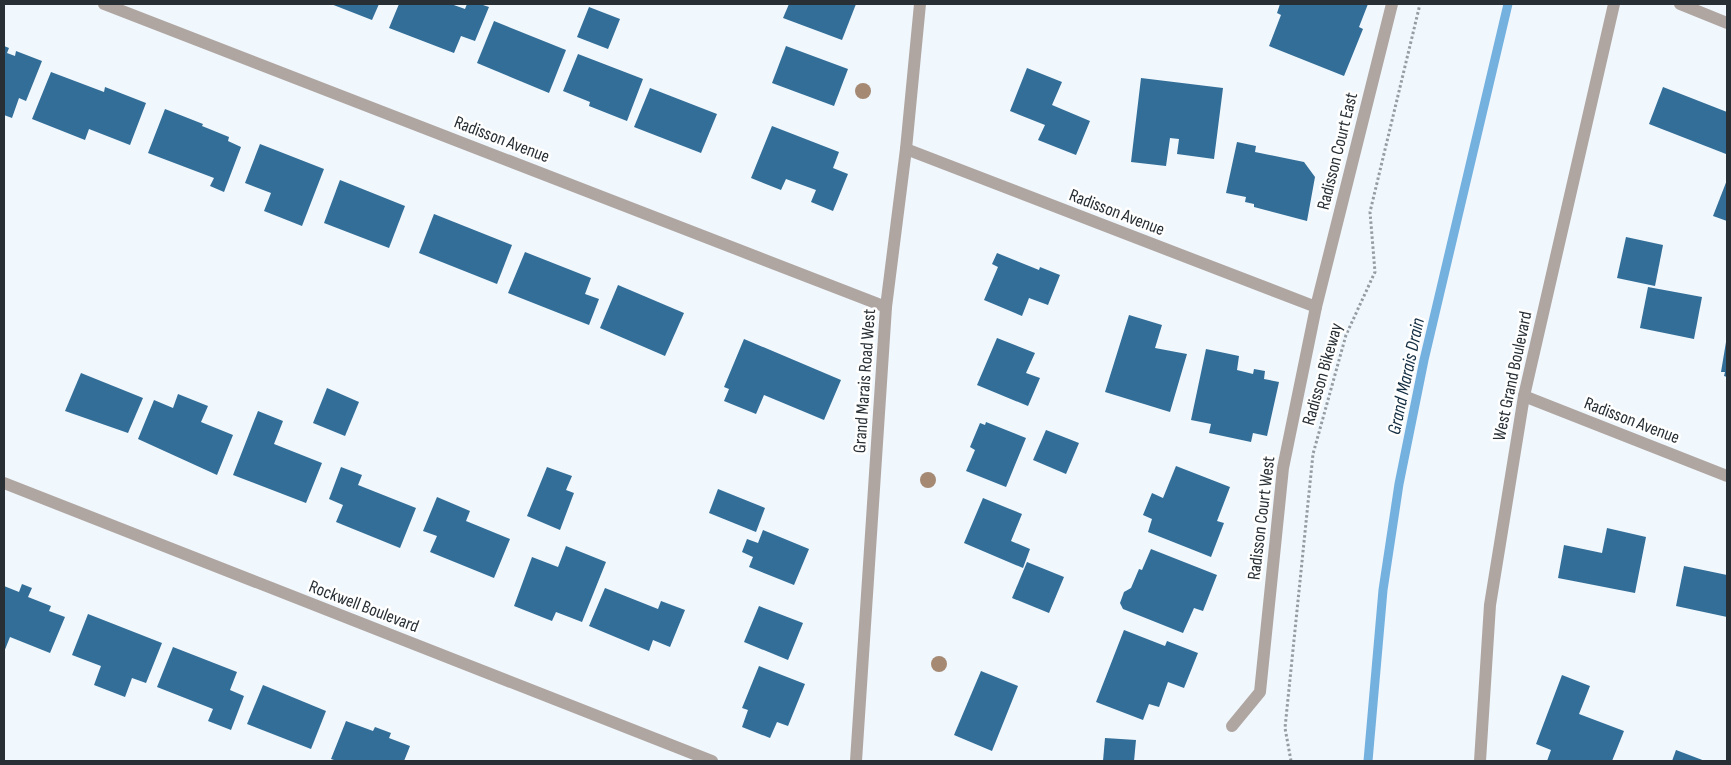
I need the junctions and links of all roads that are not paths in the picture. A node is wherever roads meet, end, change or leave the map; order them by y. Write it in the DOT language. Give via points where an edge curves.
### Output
graph roads {
  1 [pos="104,4"];
  2 [pos="920,4"];
  3 [pos="1392,4"];
  4 [pos="1614,4"];
  5 [pos="1680,4"];
  6 [pos="1727,22"];
  7 [pos="906,148"];
  8 [pos="886,307"];
  9 [pos="1316,307"];
  10 [pos="1524,396"];
  11 [pos="1727,476"];
  12 [pos="4,482"];
  13 [pos="1232,726"];
  14 [pos="712,761"];
  15 [pos="856,761"];
  16 [pos="1480,761"];
  1 -- 8 [label="street, Radisson Avenue"];
  2 -- 7 [label="street, Grand Marais Road West"];
  3 -- 9 [label="street, Radisson Court East"];
  4 -- 10 [label="street, West Grand Boulevard"];
  5 -- 6 [label="street"];
  7 -- 8 [label="street, Grand Marais Road West"];
  7 -- 9 [label="street, Radisson Avenue"];
  8 -- 15 [label="street, Grand Marais Road West"];
  9 -- 13 [label="street, Radisson Court West" via="1283,468 1260,692"];
  10 -- 11 [label="street, Radisson Avenue"];
  10 -- 16 [label="street, West Grand Boulevard" via="1490,605"];
  12 -- 14 [label="street, Rockwell Boulevard"];
}
